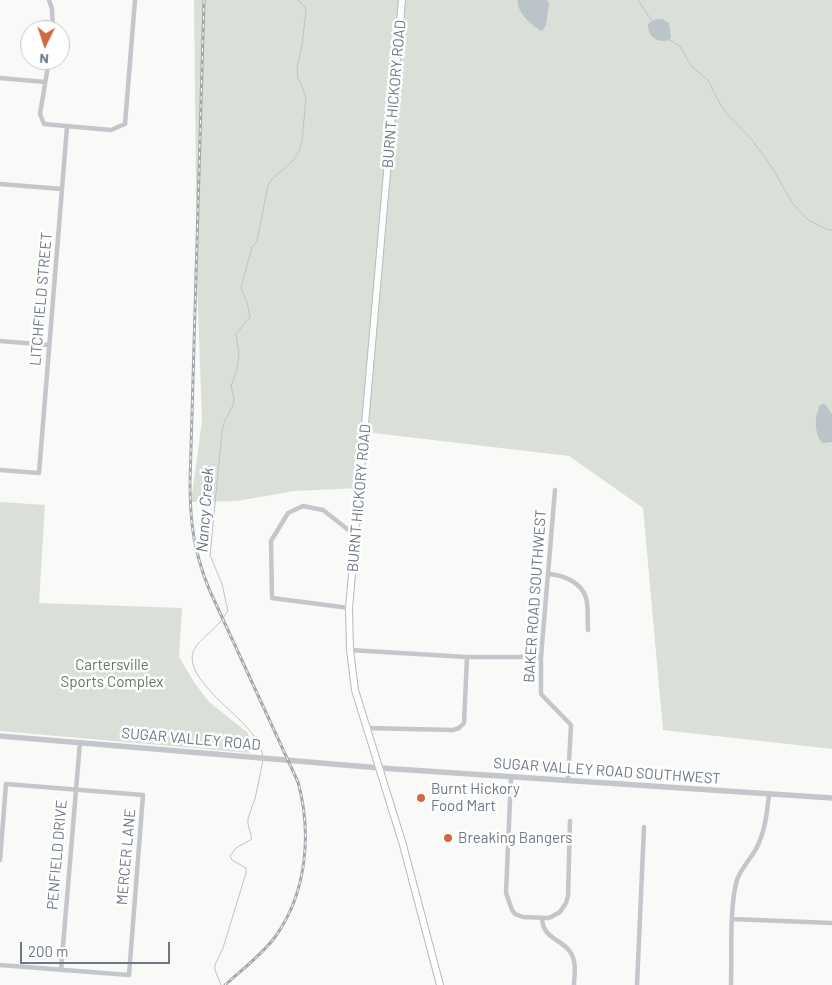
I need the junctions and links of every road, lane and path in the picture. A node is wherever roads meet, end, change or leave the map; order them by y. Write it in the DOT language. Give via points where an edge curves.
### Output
graph roads {
  1 [pos="49,0"];
  2 [pos="135,0"];
  3 [pos="402,0"];
  4 [pos="53,20"];
  5 [pos="47,70"];
  6 [pos="0,78"];
  7 [pos="45,82"];
  8 [pos="67,127"];
  9 [pos="0,184"];
  10 [pos="62,189"];
  11 [pos="0,341"];
  12 [pos="50,344"];
  13 [pos="0,470"];
  14 [pos="555,490"];
  15 [pos="355,535"];
  16 [pos="549,574"];
  17 [pos="349,608"];
  18 [pos="588,630"];
  19 [pos="350,650"];
  20 [pos="467,657"];
  21 [pos="541,657"];
  22 [pos="366,728"];
  23 [pos="0,736"];
  24 [pos="80,742"];
  25 [pos="380,768"];
  26 [pos="511,777"];
  27 [pos="568,780"];
  28 [pos="75,790"];
  29 [pos="769,795"];
  30 [pos="832,798"];
  31 [pos="570,820"];
  32 [pos="644,826"];
  33 [pos="0,860"];
  34 [pos="542,918"];
  35 [pos="732,918"];
  36 [pos="832,923"];
  37 [pos="0,965"];
  38 [pos="61,970"];
  39 [pos="440,985"];
  40 [pos="574,985"];
  41 [pos="637,985"];
  42 [pos="731,985"];
  1 -- 4 [label="street"];
  2 -- 8 [label="street" via="125,124 111,130"];
  3 -- 15 [label="main road, BURNT HICKORY ROAD"];
  5 -- 7 [label="street"];
  6 -- 7 [label="street"];
  7 -- 8 [label="street" via="40,114 44,124"];
  8 -- 10 [label="street, LITCHFIELD STREET"];
  9 -- 10 [label="street"];
  10 -- 12 [label="street, LITCHFIELD STREET"];
  11 -- 12 [label="street"];
  12 -- 13 [label="street, LITCHFIELD STREET" via="39,472"];
  14 -- 16 [label="street, BAKER ROAD SOUTHWEST"];
  15 -- 17 [label="main road, BURNT HICKORY ROAD"];
  15 -- 17 [label="street" via="323,510 303,506 288,513 272,541 272,598"];
  16 -- 18 [label="street" via="559,574 576,583 586,598"];
  16 -- 21 [label="street, BAKER ROAD SOUTHWEST"];
  17 -- 19 [label="main road, BURNT HICKORY ROAD"];
  19 -- 20 [label="street"];
  19 -- 22 [label="main road, BURNT HICKORY ROAD" via="355,690"];
  20 -- 21 [label="street"];
  20 -- 22 [label="street" via="464,723 459,728"];
  21 -- 27 [label="street, BAKER ROAD SOUTHWEST" via="541,694 571,724"];
  22 -- 25 [label="main road, BURNT HICKORY ROAD"];
  23 -- 24 [label="street, SUGAR VALLEY ROAD"];
  24 -- 25 [label="street, SUGAR VALLEY ROAD"];
  24 -- 28 [label="street, PENFIELD DRIVE"];
  25 -- 26 [label="street, SUGAR VALLEY ROAD SOUTHWEST"];
  25 -- 39 [label="main road, BURNT HICKORY ROAD"];
  26 -- 27 [label="street, SUGAR VALLEY ROAD SOUTHWEST"];
  26 -- 34 [label="street" via="506,893 515,914"];
  27 -- 29 [label="street, SUGAR VALLEY ROAD SOUTHWEST"];
  28 -- 33 [label="street, MERCER LANE" via="6,784"];
  28 -- 38 [label="street, PENFIELD DRIVE"];
  28 -- 38 [label="street, MERCER LANE" via="143,795 131,951 129,976"];
  29 -- 30 [label="street, SUGAR VALLEY ROAD SOUTHWEST"];
  29 -- 35 [label="street" via="762,837 738,879"];
  31 -- 34 [label="street" via="566,903 555,916"];
  32 -- 41 [label="street"];
  34 -- 40 [label="street" via="547,934 565,945 572,954"];
  35 -- 36 [label="street"];
  35 -- 42 [label="street"];
  37 -- 38 [label="street, MERCER LANE"];
}
